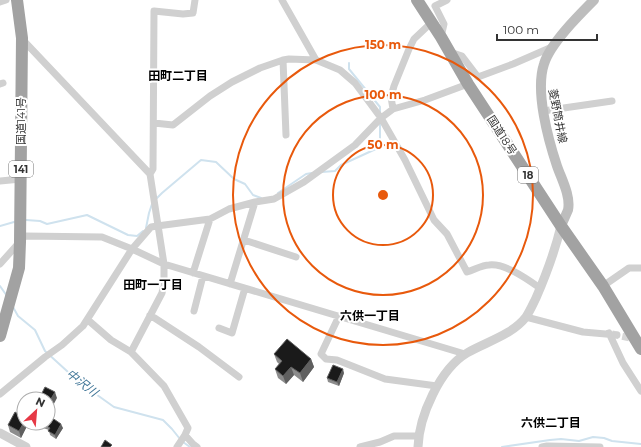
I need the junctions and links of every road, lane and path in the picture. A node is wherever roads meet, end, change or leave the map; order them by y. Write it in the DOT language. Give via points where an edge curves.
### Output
graph roads {
  1 [pos="6,0"];
  2 [pos="17,0"];
  3 [pos="195,0"];
  4 [pos="282,0"];
  5 [pos="417,0"];
  6 [pos="447,0"];
  7 [pos="594,0"];
  8 [pos="0,2"];
  9 [pos="432,22"];
  10 [pos="441,37"];
  11 [pos="22,38"];
  12 [pos="552,48"];
  13 [pos="450,52"];
  14 [pos="283,60"];
  15 [pos="316,60"];
  16 [pos="468,84"];
  17 [pos="612,101"];
  18 [pos="393,109"];
  19 [pos="543,111"];
  20 [pos="381,118"];
  21 [pos="154,122"];
  22 [pos="286,134"];
  23 [pos="150,174"];
  24 [pos="21,179"];
  25 [pos="0,181"];
  26 [pos="255,202"];
  27 [pos="210,219"];
  28 [pos="157,226"];
  29 [pos="561,226"];
  30 [pos="244,240"];
  31 [pos="20,242"];
  32 [pos="132,249"];
  33 [pos="296,257"];
  34 [pos="0,264"];
  35 [pos="164,264"];
  36 [pos="641,268"];
  37 [pos="193,273"];
  38 [pos="203,276"];
  39 [pos="230,284"];
  40 [pos="603,286"];
  41 [pos="245,288"];
  42 [pos="540,288"];
  43 [pos="194,311"];
  44 [pos="150,315"];
  45 [pos="339,316"];
  46 [pos="526,316"];
  47 [pos="88,320"];
  48 [pos="219,328"];
  49 [pos="0,336"];
  50 [pos="641,349"];
  51 [pos="131,352"];
  52 [pos="465,354"];
  53 [pos="239,377"];
  54 [pos="437,386"];
  55 [pos="641,391"];
  56 [pos="0,393"];
  57 [pos="0,433"];
  58 [pos="418,436"];
  59 [pos="184,437"];
  60 [pos="26,447"];
  61 [pos="177,447"];
  62 [pos="197,447"];
  63 [pos="360,447"];
  64 [pos="418,447"];
  65 [pos="542,447"];
  66 [pos="600,447"];
  1 -- 8 [label="street"];
  2 -- 11 [label="highway, 国道141号 / 141"];
  3 -- 21 [label="street" via="193,13 154,11"];
  4 -- 15 [label="street"];
  5 -- 9 [label="highway, 国道18号 / 18"];
  6 -- 10 [label="street" via="435,6 444,24"];
  7 -- 12 [label="main road, 菱野筒井線"];
  9 -- 10 [label="highway, 国道18号 / 18"];
  9 -- 18 [label="street" via="414,38 408,49 391,97"];
  10 -- 13 [label="highway, 国道18号 / 18"];
  11 -- 23 [label="street"];
  11 -- 24 [label="highway, 国道141号 / 141"];
  12 -- 13 [label="street" via="478,77 462,56"];
  12 -- 19 [label="main road, 菱野筒井線" via="540,80"];
  13 -- 16 [label="highway, 国道18号 / 18"];
  14 -- 15 [label="street"];
  14 -- 21 [label="street" via="232,82 173,125"];
  14 -- 22 [label="street"];
  15 -- 20 [label="street" via="340,70 355,83"];
  16 -- 18 [label="street"];
  16 -- 29 [label="highway, 国道18号 / 18"];
  17 -- 19 [label="street"];
  18 -- 20 [label="street"];
  19 -- 29 [label="main road, 菱野筒井線" via="568,201 568,210"];
  20 -- 26 [label="street" via="355,146 304,182 274,199"];
  20 -- 42 [label="street" via="434,220 447,234 467,272 489,264 521,274"];
  21 -- 23 [label="street" via="153,170"];
  23 -- 28 [label="street"];
  24 -- 25 [label="street"];
  24 -- 31 [label="highway, 国道141号 / 141"];
  26 -- 27 [label="street" via="229,209"];
  26 -- 30 [label="street"];
  27 -- 28 [label="street"];
  27 -- 37 [label="street"];
  28 -- 32 [label="street" via="151,228"];
  28 -- 35 [label="street"];
  29 -- 40 [label="highway, 国道18号 / 18"];
  29 -- 42 [label="street"];
  30 -- 33 [label="street"];
  30 -- 39 [label="street"];
  31 -- 32 [label="street" via="25,236 102,237"];
  31 -- 34 [label="street"];
  31 -- 49 [label="highway, 国道141号 / 141" via="19,268"];
  32 -- 35 [label="street"];
  32 -- 47 [label="street"];
  35 -- 37 [label="street"];
  35 -- 44 [label="street" via="162,293"];
  36 -- 40 [label="street" via="629,268"];
  37 -- 38 [label="street"];
  38 -- 39 [label="street"];
  38 -- 43 [label="street"];
  39 -- 41 [label="street"];
  40 -- 50 [label="highway, 国道18号 / 18"];
  41 -- 45 [label="street"];
  41 -- 48 [label="street" via="232,333"];
  42 -- 46 [label="street"];
  44 -- 51 [label="street"];
  44 -- 53 [label="street"];
  45 -- 52 [label="street"];
  45 -- 54 [label="street" via="321,354 326,359 337,360 385,379"];
  46 -- 52 [label="street" via="515,328"];
  46 -- 55 [label="street" via="583,332 613,334 622,363"];
  47 -- 51 [label="street" via="111,340"];
  47 -- 56 [label="street" via="62,345"];
  51 -- 59 [label="street" via="164,386 188,428"];
  52 -- 54 [label="street" via="446,371"];
  54 -- 58 [label="street"];
  57 -- 60 [label="street"];
  58 -- 63 [label="street" via="394,436"];
  58 -- 64 [label="street"];
  59 -- 61 [label="street"];
  59 -- 62 [label="street"];
  65 -- 66 [label="street"];
}
